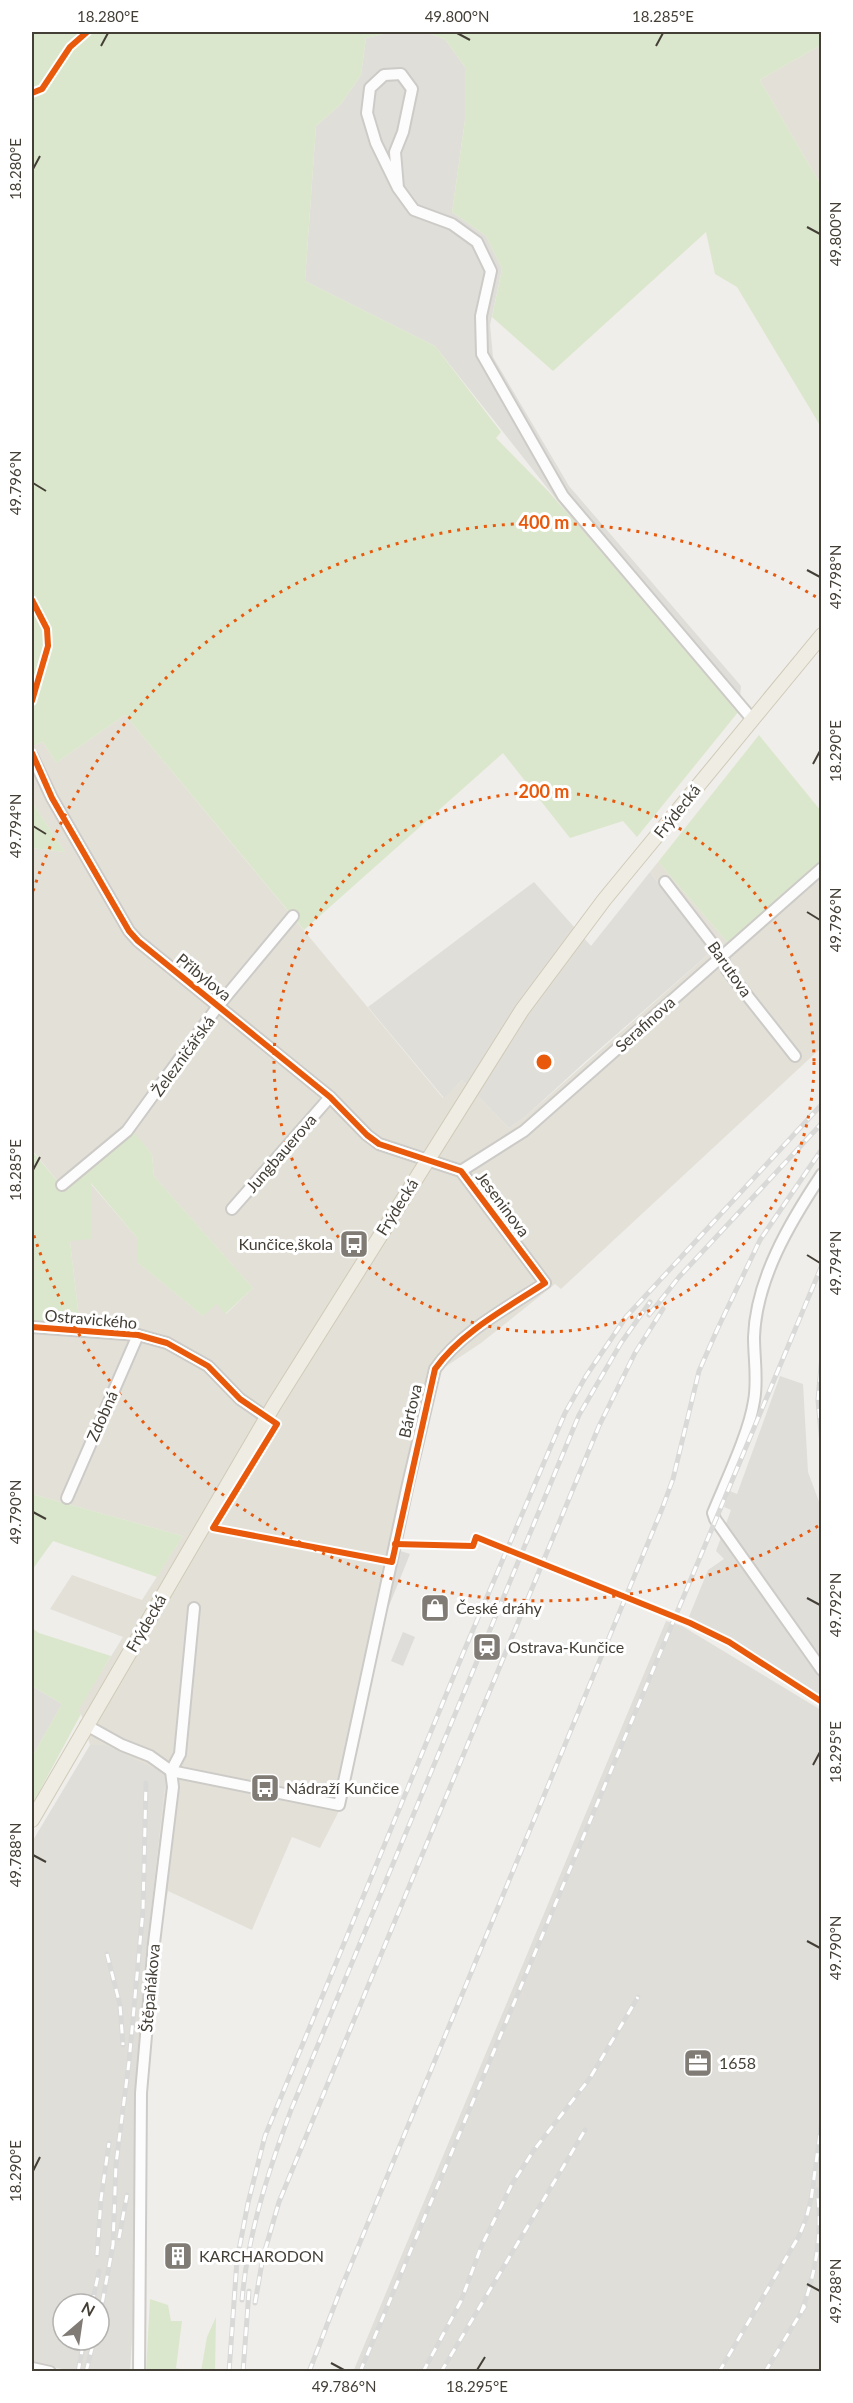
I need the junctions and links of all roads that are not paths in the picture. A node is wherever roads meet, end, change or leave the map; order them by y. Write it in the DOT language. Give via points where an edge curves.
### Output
graph roads {
  1 [pos="398,188"];
  2 [pos="822,635"];
  3 [pos="752,719"];
  4 [pos="32,756"];
  5 [pos="822,868"];
  6 [pos="665,882"];
  7 [pos="293,916"];
  8 [pos="722,956"];
  9 [pos="218,1006"];
  10 [pos="795,1056"];
  11 [pos="330,1097"];
  12 [pos="427,1159"];
  13 [pos="461,1171"];
  14 [pos="822,1174"];
  15 [pos="62,1185"];
  16 [pos="232,1209"];
  17 [pos="544,1283"];
  18 [pos="32,1327"];
  19 [pos="138,1335"];
  20 [pos="266,1417"];
  21 [pos="67,1498"];
  22 [pos="194,1608"];
  23 [pos="822,1670"];
  24 [pos="87,1725"];
  25 [pos="171,1772"];
  26 [pos="32,1820"];
  27 [pos="32,2368"];
  28 [pos="50,2372"];
  29 [pos="139,2372"];
  1 -- 1 [label="street" via="376,144 367,113 370,88 384,75 401,74 412,89 395,152"];
  1 -- 3 [label="street" via="414,210 452,224 477,242 491,271 481,316 482,354 563,496"];
  2 -- 3 [label="main road, Frýdecká"];
  3 -- 12 [label="main road, Frýdecká" via="568,946 522,1010"];
  4 -- 9 [label="street, Přibylova" via="51,798 129,931"];
  5 -- 8 [label="street, Serafinova"];
  6 -- 8 [label="street, Barutova"];
  7 -- 9 [label="street, Železničářská"];
  8 -- 10 [label="street, Barutova" via="727,970"];
  8 -- 13 [label="street, Serafinova" via="524,1131"];
  9 -- 11 [label="street, Přibylova"];
  9 -- 15 [label="street, Železničářská" via="127,1131"];
  11 -- 12 [label="street, Přibylova" via="379,1144"];
  11 -- 16 [label="street, Jungbauerova"];
  12 -- 13 [label="street, Jeseninova"];
  12 -- 20 [label="main road, Frýdecká"];
  13 -- 17 [label="street, Jeseninova"];
  14 -- 23 [label="street" via="763,1285 754,1337 754,1402 713,1513"];
  17 -- 25 [label="street, Bártova" via="488,1320 445,1355 435,1369 339,1804"];
  18 -- 19 [label="street, Ostravického"];
  19 -- 20 [label="street, Ostravického" via="167,1343 208,1366 240,1399"];
  19 -- 21 [label="street, Zdobná"];
  20 -- 24 [label="main road, Frýdecká"];
  22 -- 25 [label="street, Štěpaňákova" via="180,1754"];
  24 -- 25 [label="street, Bártova" via="150,1756"];
  24 -- 26 [label="main road, Frýdecká"];
  25 -- 29 [label="street, Štěpaňákova" via="173,1787 141,2093"];
  27 -- 28 [label="street"];
}
